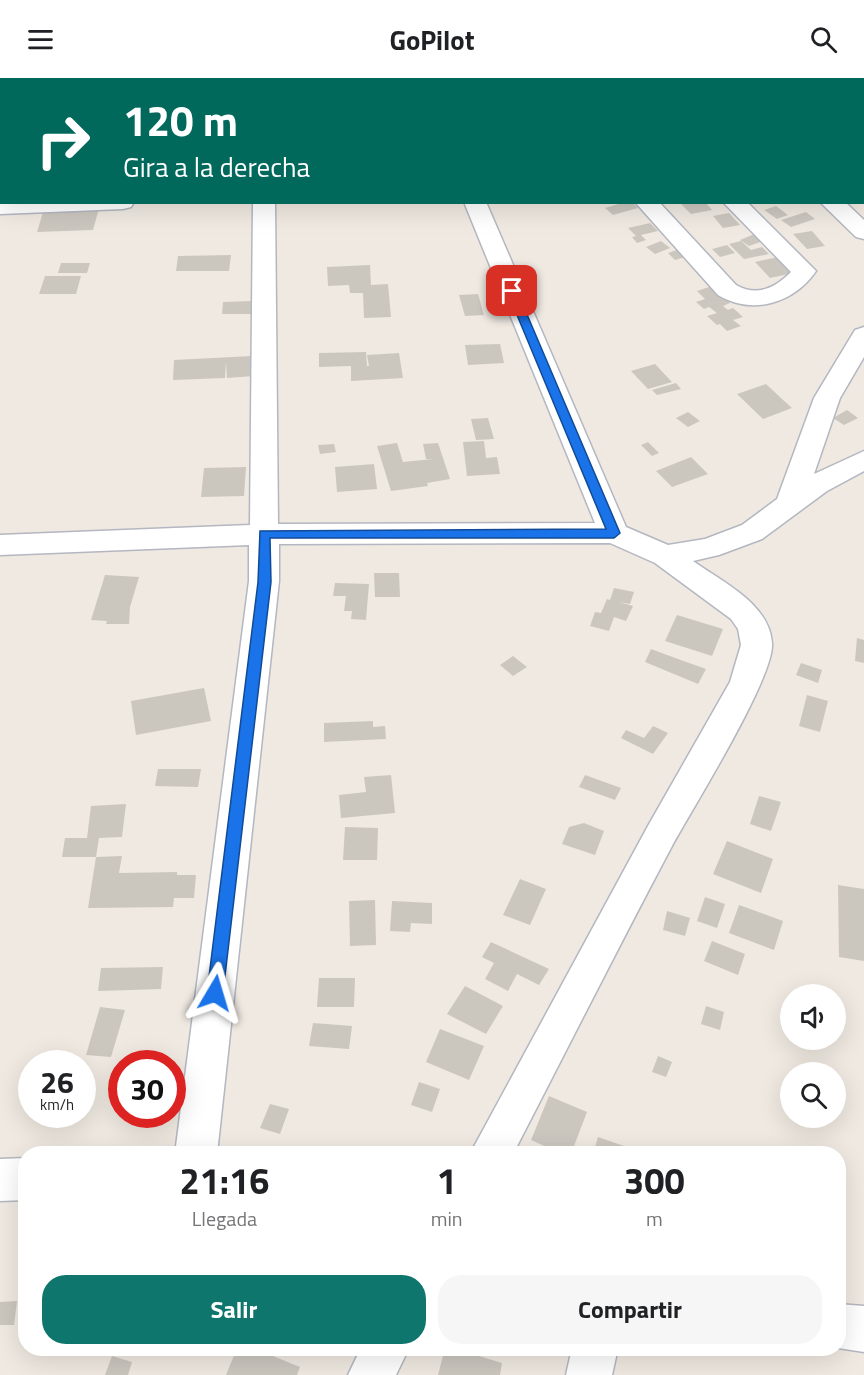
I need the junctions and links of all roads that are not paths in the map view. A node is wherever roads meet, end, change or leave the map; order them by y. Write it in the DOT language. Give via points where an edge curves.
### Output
graph roads {
  1 [pos="74,204"];
  2 [pos="264,204"];
  3 [pos="476,204"];
  4 [pos="648,204"];
  5 [pos="736,204"];
  6 [pos="833,204"];
  7 [pos="1,207"];
  8 [pos="864,232"];
  9 [pos="864,335"];
  10 [pos="864,460"];
  11 [pos="789,505"];
  12 [pos="614,533"];
  13 [pos="264,534"];
  14 [pos="0,545"];
  15 [pos="665,556"];
  16 [pos="197,1146"];
  17 [pos="495,1146"];
  18 [pos="18,1179"];
  19 [pos="0,1180"];
  20 [pos="846,1327"];
  21 [pos="864,1329"];
  22 [pos="382,1356"];
  23 [pos="593,1356"];
  24 [pos="371,1375"];
  25 [pos="589,1375"];
  1 -- 7 [label="street"];
  2 -- 13 [label="street"];
  3 -- 12 [label="street"];
  4 -- 5 [label="street" via="727,290 737,296 753,299 797,283 804,271"];
  6 -- 8 [label="street"];
  9 -- 11 [label="street" via="827,398"];
  10 -- 11 [label="street" via="817,484"];
  11 -- 15 [label="street" via="752,532 709,548"];
  12 -- 13 [label="street"];
  12 -- 15 [label="street"];
  13 -- 14 [label="street"];
  13 -- 16 [label="street" via="264,582"];
  15 -- 17 [label="street" via="742,611 753,628 757,645 746,682"];
  18 -- 19 [label="street"];
  20 -- 21 [label="street"];
  22 -- 24 [label="street"];
  23 -- 25 [label="street"];
}
